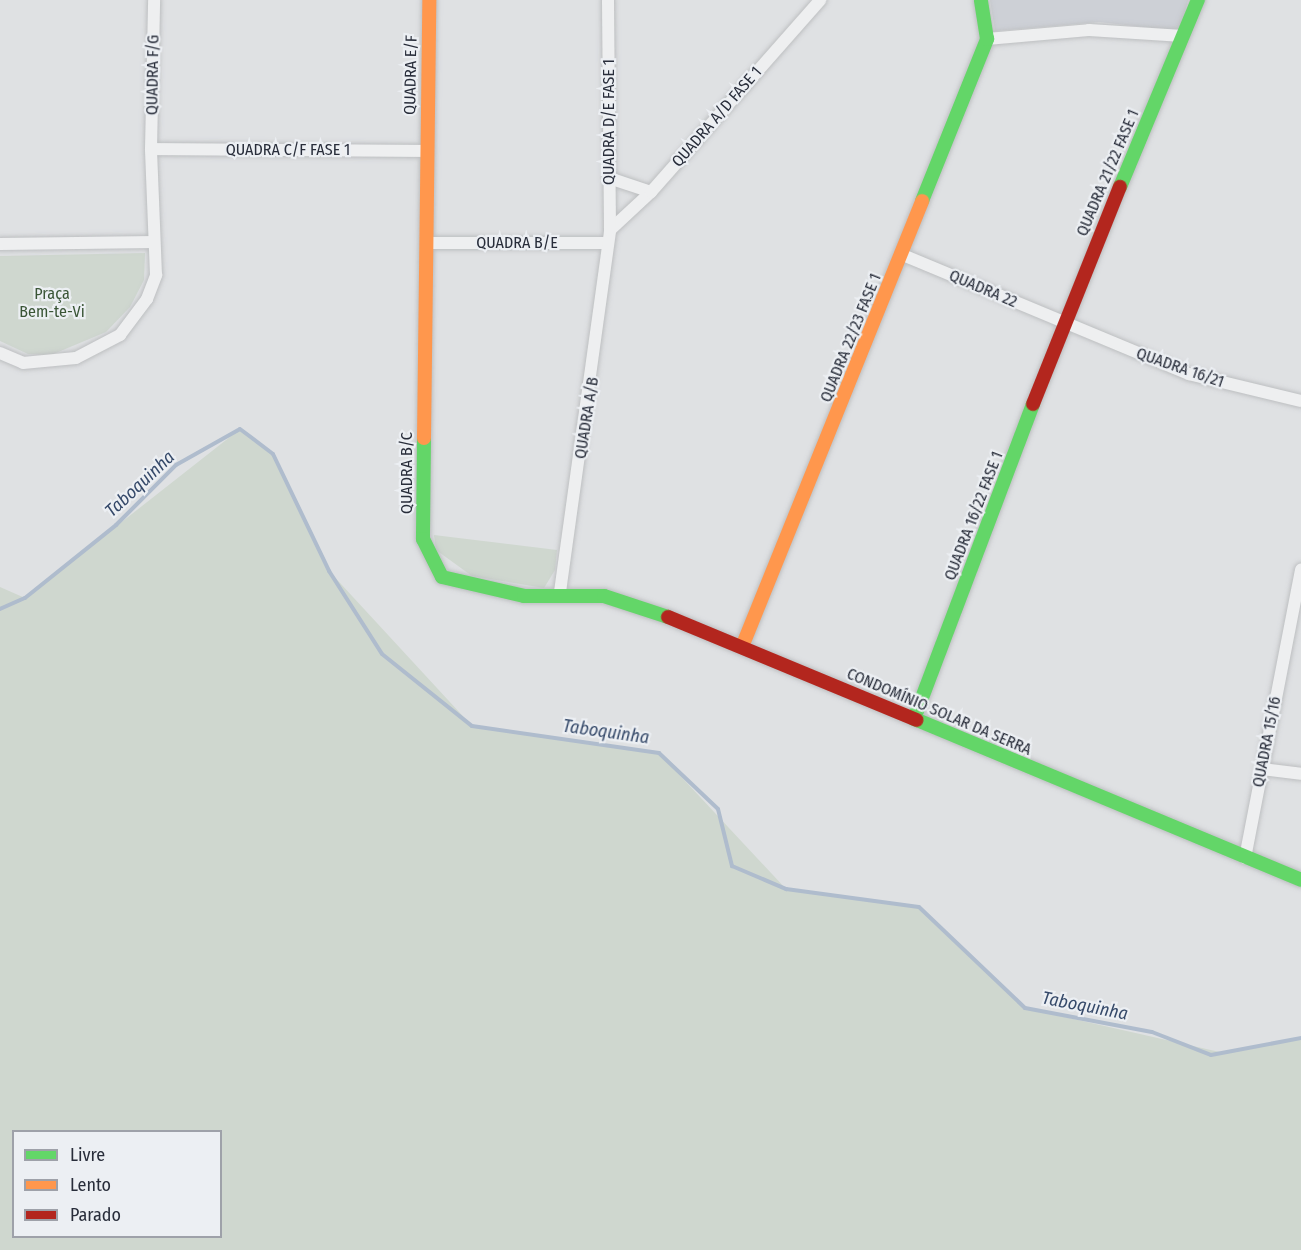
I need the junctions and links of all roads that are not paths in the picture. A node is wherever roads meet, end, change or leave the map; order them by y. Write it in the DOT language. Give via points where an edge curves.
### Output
graph roads {
  1 [pos="154,0"];
  2 [pos="429,0"];
  3 [pos="608,0"];
  4 [pos="820,0"];
  5 [pos="981,0"];
  6 [pos="1198,0"];
  7 [pos="1183,36"];
  8 [pos="987,39"];
  9 [pos="151,149"];
  10 [pos="425,151"];
  11 [pos="609,178"];
  12 [pos="651,192"];
  13 [pos="610,230"];
  14 [pos="154,242"];
  15 [pos="426,243"];
  16 [pos="608,243"];
  17 [pos="0,244"];
  18 [pos="903,255"];
  19 [pos="1063,324"];
  20 [pos="0,353"];
  21 [pos="1301,401"];
  22 [pos="1301,569"];
  23 [pos="560,592"];
  24 [pos="1296,628"];
  25 [pos="742,647"];
  26 [pos="914,720"];
  27 [pos="1262,769"];
  28 [pos="1301,774"];
  29 [pos="1245,858"];
  30 [pos="1301,880"];
  1 -- 9 [label="street, QUADRA F/G"];
  2 -- 10 [label="street, QUADRA E/F"];
  3 -- 11 [label="street, QUADRA D/E FASE 1"];
  4 -- 12 [label="street, QUADRA A/D FASE 1"];
  5 -- 8 [label="street"];
  6 -- 7 [label="street, QUADRA 21/22 FASE 1"];
  7 -- 8 [label="street" via="1089,30"];
  7 -- 19 [label="street, QUADRA 21/22 FASE 1"];
  8 -- 18 [label="street, QUADRA 22/23 FASE 1"];
  9 -- 10 [label="street, QUADRA C/F FASE 1"];
  9 -- 14 [label="street, QUADRA F/G"];
  10 -- 15 [label="street, QUADRA E/F"];
  11 -- 12 [label="street"];
  11 -- 13 [label="street, QUADRA D/E FASE 1"];
  12 -- 13 [label="street, QUADRA A/D FASE 1"];
  13 -- 16 [label="street, QUADRA D/E FASE 1"];
  14 -- 17 [label="street"];
  14 -- 20 [label="street, QUADRA F/G" via="156,275 135,320 120,335 76,358 50,364 23,363"];
  15 -- 16 [label="street, QUADRA B/E"];
  15 -- 23 [label="street, QUADRA B/C" via="427,558 442,576 453,579 524,596"];
  16 -- 23 [label="street, QUADRA A/B"];
  18 -- 19 [label="street, QUADRA 22"];
  18 -- 25 [label="street, QUADRA 22/23 FASE 1"];
  19 -- 21 [label="street, QUADRA 16/21" via="1189,374"];
  19 -- 26 [label="street, QUADRA 16/22 FASE 1"];
  22 -- 24 [label="street, QUADRA 15/16"];
  23 -- 25 [label="street, CONDOMÍNIO SOLAR DA SERRA" via="604,596"];
  24 -- 27 [label="street, QUADRA 15/16"];
  25 -- 26 [label="street, CONDOMÍNIO SOLAR DA SERRA"];
  26 -- 29 [label="street, CONDOMÍNIO SOLAR DA SERRA"];
  27 -- 28 [label="street"];
  27 -- 29 [label="street, QUADRA 15/16"];
  29 -- 30 [label="street, CONDOMÍNIO SOLAR DA SERRA"];
}
